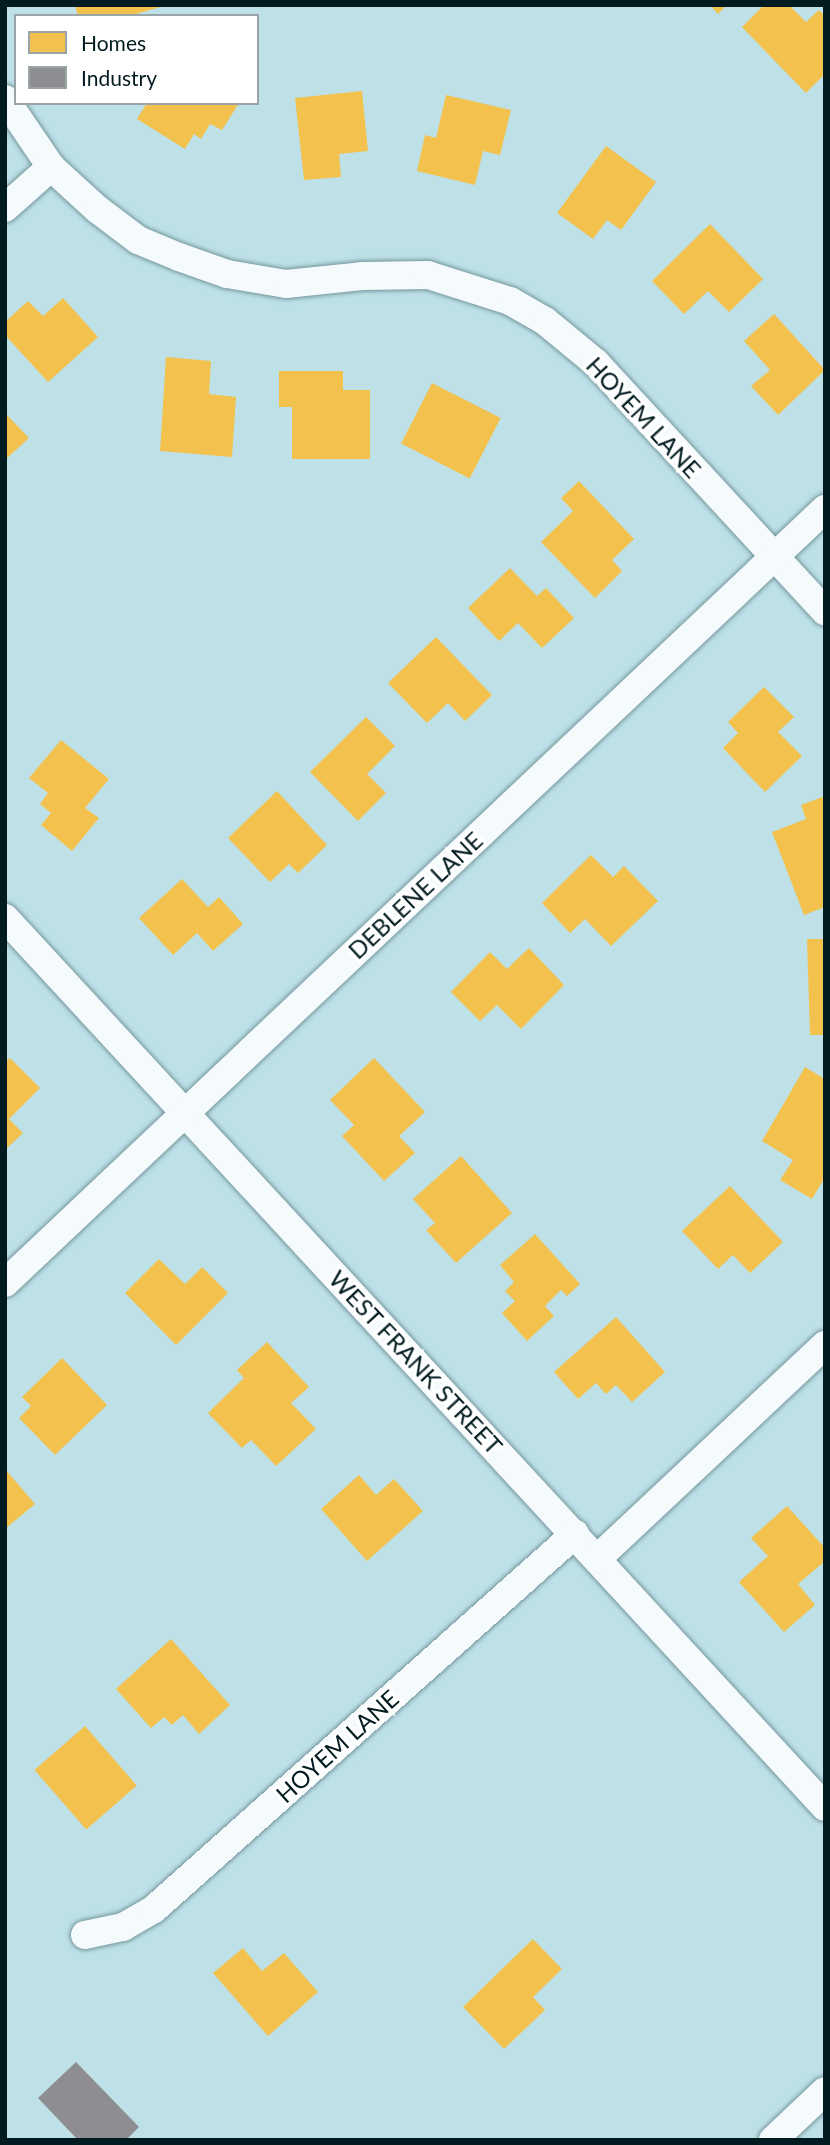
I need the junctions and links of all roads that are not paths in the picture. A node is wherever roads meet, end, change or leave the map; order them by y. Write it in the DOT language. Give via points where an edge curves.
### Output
graph roads {
  1 [pos="5,99"];
  2 [pos="51,167"];
  3 [pos="5,208"];
  4 [pos="825,509"];
  5 [pos="774,556"];
  6 [pos="825,611"];
  7 [pos="5,918"];
  8 [pos="185,1112"];
  9 [pos="5,1283"];
  10 [pos="825,1345"];
  11 [pos="575,1534"];
  12 [pos="598,1558"];
  13 [pos="825,1807"];
  14 [pos="85,1935"];
  15 [pos="825,2091"];
  16 [pos="774,2140"];
  1 -- 2 [label="street"];
  2 -- 3 [label="street"];
  2 -- 5 [label="street, HOYEM LANE" via="138,240 227,274 286,284 428,275 510,301 576,346"];
  4 -- 5 [label="street, DEBLENE LANE"];
  5 -- 6 [label="street, HOYEM LANE"];
  5 -- 8 [label="street, DEBLENE LANE"];
  7 -- 8 [label="street, WEST FRANK STREET"];
  8 -- 9 [label="street, DEBLENE LANE"];
  8 -- 11 [label="street, WEST FRANK STREET"];
  10 -- 12 [label="street"];
  11 -- 12 [label="street, WEST FRANK STREET"];
  11 -- 14 [label="street, HOYEM LANE" via="154,1909 123,1927"];
  12 -- 13 [label="street, WEST FRANK STREET"];
  15 -- 16 [label="street"];
}
